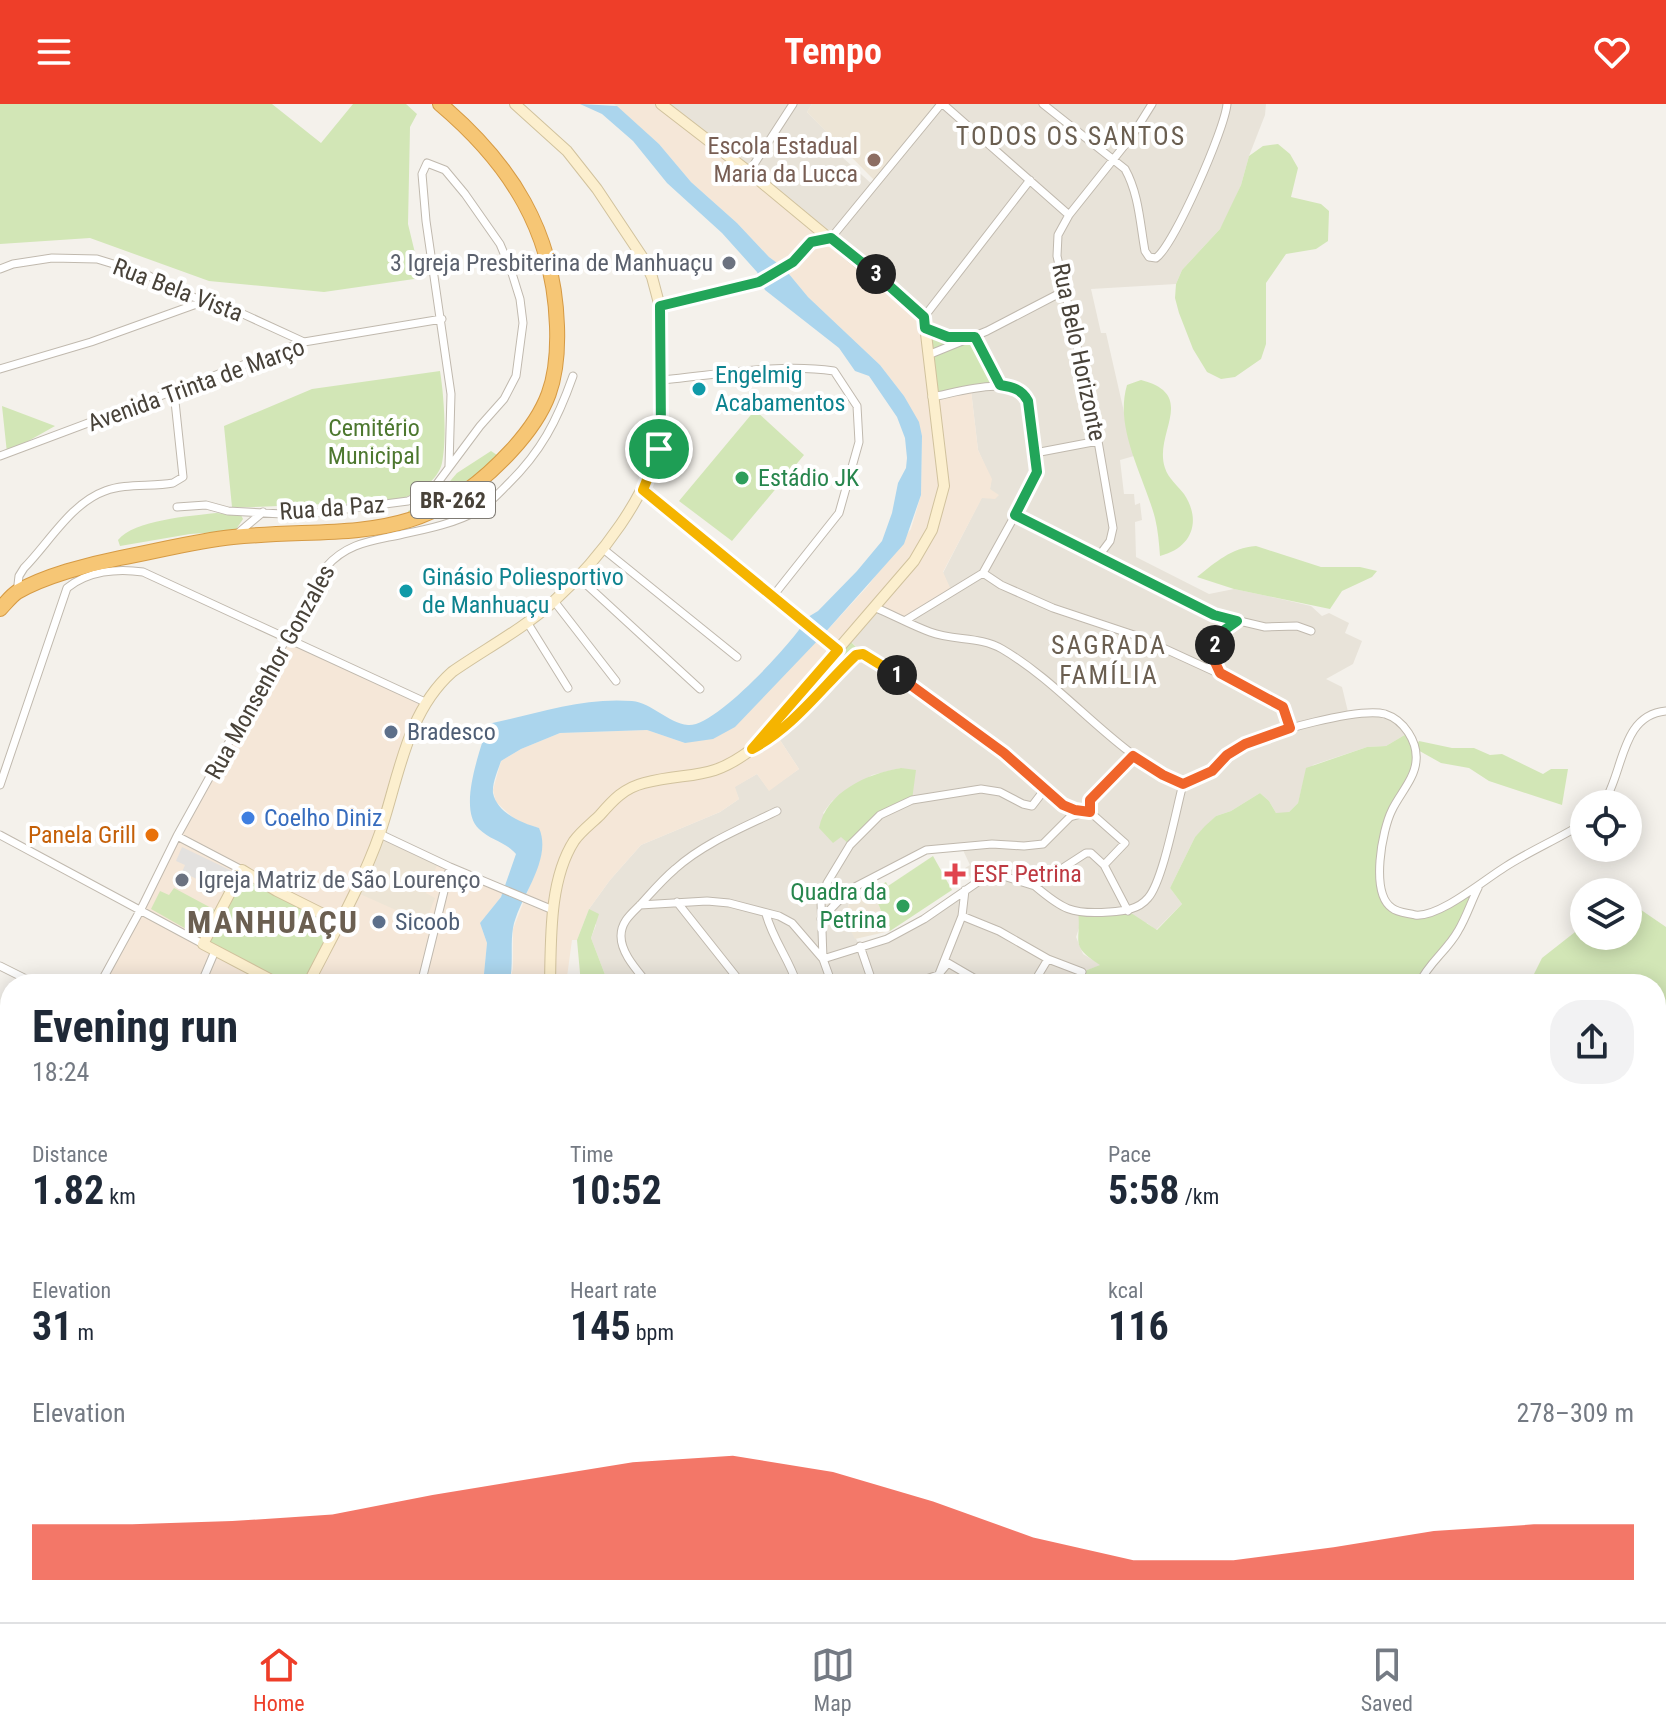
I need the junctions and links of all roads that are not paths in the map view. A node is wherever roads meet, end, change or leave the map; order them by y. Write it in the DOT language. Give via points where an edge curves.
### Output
graph roads {
  1 [pos="440,104"];
  2 [pos="515,104"];
  3 [pos="661,104"];
  4 [pos="793,104"];
  5 [pos="942,104"];
  6 [pos="1043,104"];
  7 [pos="1227,104"];
  8 [pos="1151,105"];
  9 [pos="1114,160"];
  10 [pos="749,172"];
  11 [pos="1030,180"];
  12 [pos="1069,215"];
  13 [pos="831,238"];
  14 [pos="0,269"];
  15 [pos="1064,291"];
  16 [pos="205,301"];
  17 [pos="660,306"];
  18 [pos="442,319"];
  19 [pos="924,323"];
  20 [pos="975,337"];
  21 [pos="304,342"];
  22 [pos="928,355"];
  23 [pos="0,369"];
  24 [pos="573,376"];
  25 [pos="661,380"];
  26 [pos="1000,385"];
  27 [pos="174,392"];
  28 [pos="932,397"];
  29 [pos="1098,441"];
  30 [pos="1035,453"];
  31 [pos="0,456"];
  32 [pos="449,466"];
  33 [pos="643,490"];
  34 [pos="177,507"];
  35 [pos="263,512"];
  36 [pos="301,515"];
  37 [pos="1015,515"];
  38 [pos="402,529"];
  39 [pos="302,533"];
  40 [pos="232,537"];
  41 [pos="602,548"];
  42 [pos="1098,557"];
  43 [pos="983,573"];
  44 [pos="577,576"];
  45 [pos="17,593"];
  46 [pos="773,596"];
  47 [pos="554,601"];
  48 [pos="874,607"];
  49 [pos="0,609"];
  50 [pos="906,620"];
  51 [pos="1237,621"];
  52 [pos="527,622"];
  53 [pos="1311,631"];
  54 [pos="287,637"];
  55 [pos="838,650"];
  56 [pos="737,657"];
  57 [pos="1220,673"];
  58 [pos="616,681"];
  59 [pos="568,688"];
  60 [pos="700,689"];
  61 [pos="425,702"];
  62 [pos="1666,711"];
  63 [pos="1290,728"];
  64 [pos="752,749"];
  65 [pos="1133,756"];
  66 [pos="1183,784"];
  67 [pos="0,785"];
  68 [pos="1045,789"];
  69 [pos="1611,790"];
  70 [pos="777,811"];
  71 [pos="1090,812"];
  72 [pos="1570,831"];
  73 [pos="380,834"];
  74 [pos="0,835"];
  75 [pos="177,836"];
  76 [pos="1104,865"];
  77 [pos="450,867"];
  78 [pos="242,870"];
  79 [pos="1035,886"];
  80 [pos="1478,888"];
  81 [pos="965,890"];
  82 [pos="677,902"];
  83 [pos="640,905"];
  84 [pos="141,909"];
  85 [pos="553,910"];
  86 [pos="1128,911"];
  87 [pos="766,914"];
  88 [pos="962,916"];
  89 [pos="821,919"];
  90 [pos="339,922"];
  91 [pos="203,944"];
  92 [pos="860,946"];
  93 [pos="215,951"];
  94 [pos="823,959"];
  95 [pos="1048,959"];
  96 [pos="1082,972"];
  97 [pos="105,974"];
  98 [pos="205,974"];
  99 [pos="260,974"];
  100 [pos="313,974"];
  101 [pos="423,974"];
  102 [pos="550,974"];
  103 [pos="640,974"];
  104 [pos="734,974"];
  105 [pos="793,974"];
  106 [pos="828,974"];
  107 [pos="870,974"];
  108 [pos="939,974"];
  109 [pos="941,974"];
  110 [pos="967,974"];
  111 [pos="1039,974"];
  112 [pos="1423,974"];
  1 -- 38 [label="highway, BR-262" via="479,141 534,219 552,270 556,377 532,427 500,463 458,497"];
  2 -- 17 [label="street" via="567,151 597,189 643,258"];
  3 -- 10 [label="street"];
  4 -- 10 [label="street"];
  5 -- 11 [label="street"];
  5 -- 13 [label="street"];
  6 -- 9 [label="street"];
  7 -- 9 [label="street" via="1199,180 1156,258 1145,251 1132,182"];
  8 -- 9 [label="street, Rua Belo Horizonte"];
  9 -- 12 [label="street, Rua Belo Horizonte"];
  10 -- 13 [label="street"];
  11 -- 12 [label="street"];
  11 -- 19 [label="street"];
  12 -- 15 [label="street, Rua Belo Horizonte" via="1058,235"];
  13 -- 17 [label="street" via="811,242 793,262 759,282"];
  13 -- 19 [label="street"];
  14 -- 16 [label="street, Rua Bela Vista" via="52,258 97,259"];
  15 -- 20 [label="street"];
  15 -- 29 [label="street, Rua Belo Horizonte"];
  16 -- 21 [label="street, Rua Bela Vista"];
  16 -- 23 [label="street"];
  17 -- 25 [label="street"];
  18 -- 21 [label="street, Avenida Trinta de Março"];
  18 -- 32 [label="street" via="451,394"];
  18 -- 32 [label="street, Rua da Paz" via="426,221 422,174 427,163 445,170 500,244 523,323 516,376 504,399"];
  19 -- 20 [label="street" via="948,337"];
  19 -- 22 [label="street"];
  20 -- 22 [label="street"];
  20 -- 26 [label="street"];
  21 -- 27 [label="street, Avenida Trinta de Março"];
  22 -- 28 [label="street"];
  24 -- 38 [label="street, Rua Monsenhor Gonzales" via="542,445 501,492 457,520"];
  25 -- 33 [label="street" via="661,433"];
  25 -- 46 [label="street" via="762,370 834,371 857,406 859,442 839,513"];
  26 -- 28 [label="street"];
  26 -- 30 [label="street" via="1024,393"];
  27 -- 31 [label="street, Avenida Trinta de Março"];
  27 -- 45 [label="street" via="184,470 179,481 93,496 24,568"];
  28 -- 48 [label="street" via="943,470 941,501 922,549"];
  29 -- 30 [label="street"];
  29 -- 42 [label="street, Rua Belo Horizonte" via="1113,528"];
  30 -- 37 [label="street" via="1037,472"];
  32 -- 36 [label="street, Rua da Paz" via="433,489 408,501"];
  33 -- 41 [label="street"];
  33 -- 46 [label="street"];
  34 -- 35 [label="street, Rua da Paz"];
  35 -- 36 [label="street, Rua da Paz"];
  35 -- 40 [label="street"];
  36 -- 39 [label="street"];
  37 -- 42 [label="street"];
  37 -- 43 [label="street"];
  38 -- 39 [label="highway, BR-262"];
  38 -- 54 [label="street, Rua Monsenhor Gonzales" via="351,545 335,556"];
  39 -- 40 [label="highway, BR-262"];
  40 -- 45 [label="highway, BR-262" via="97,562"];
  41 -- 44 [label="street"];
  41 -- 56 [label="street"];
  42 -- 51 [label="street" via="1214,615"];
  43 -- 50 [label="street"];
  43 -- 57 [label="street" via="1053,608 1137,636"];
  44 -- 47 [label="street"];
  44 -- 60 [label="street"];
  45 -- 49 [label="highway, BR-262"];
  46 -- 55 [label="street"];
  47 -- 52 [label="street"];
  47 -- 58 [label="street"];
  48 -- 50 [label="street"];
  48 -- 55 [label="street"];
  50 -- 65 [label="street" via="931,633 1000,648"];
  51 -- 53 [label="street"];
  51 -- 57 [label="street" via="1216,640 1214,660"];
  52 -- 59 [label="street"];
  52 -- 61 [label="street" via="452,672"];
  54 -- 61 [label="street"];
  54 -- 67 [label="street" via="143,572 121,569 89,576 67,588"];
  54 -- 75 [label="street, Rua Monsenhor Gonzales"];
  55 -- 64 [label="street"];
  57 -- 63 [label="street" via="1283,707"];
  61 -- 73 [label="street"];
  62 -- 69 [label="street" via="1637,725"];
  63 -- 66 [label="street" via="1245,744 1212,771"];
  63 -- 80 [label="street" via="1365,713 1402,723 1416,763 1383,838 1380,875 1385,901 1391,908 1421,915"];
  64 -- 68 [label="street" via="776,734 861,653 917,687"];
  64 -- 85 [label="street" via="713,773 645,783 614,798 576,838"];
  65 -- 66 [label="street"];
  65 -- 71 [label="street" via="1090,800"];
  66 -- 86 [label="street" via="1157,884 1147,900"];
  68 -- 71 [label="street" via="1063,805"];
  68 -- 89 [label="street" via="1032,806 981,789 912,800 880,815 835,867 821,902"];
  70 -- 83 [label="street" via="688,858"];
  71 -- 76 [label="street" via="1125,843"];
  71 -- 89 [label="street" via="1070,817 1043,844 926,850 849,890"];
  72 -- 80 [label="street"];
  73 -- 77 [label="street"];
  73 -- 90 [label="street"];
  74 -- 84 [label="street"];
  75 -- 78 [label="street"];
  75 -- 84 [label="street, Rua Monsenhor Gonzales"];
  76 -- 79 [label="street" via="1086,853"];
  76 -- 86 [label="street"];
  77 -- 85 [label="street"];
  77 -- 101 [label="street"];
  78 -- 90 [label="street"];
  78 -- 91 [label="street"];
  79 -- 81 [label="street" via="997,874"];
  79 -- 86 [label="street" via="1062,908"];
  80 -- 112 [label="street" via="1458,931"];
  81 -- 88 [label="street"];
  81 -- 92 [label="street" via="904,930"];
  82 -- 83 [label="street"];
  82 -- 87 [label="street" via="729,903"];
  82 -- 104 [label="street"];
  83 -- 103 [label="street" via="626,919 621,936"];
  84 -- 91 [label="street"];
  84 -- 97 [label="street, Rua Monsenhor Gonzales"];
  85 -- 102 [label="street"];
  87 -- 94 [label="street" via="792,923"];
  87 -- 105 [label="street"];
  88 -- 95 [label="street"];
  88 -- 108 [label="street"];
  89 -- 94 [label="street"];
  90 -- 100 [label="street"];
  91 -- 93 [label="street"];
  92 -- 94 [label="street"];
  92 -- 107 [label="street"];
  93 -- 98 [label="street"];
  93 -- 99 [label="street"];
  94 -- 106 [label="street"];
  95 -- 96 [label="street"];
  95 -- 111 [label="street"];
  109 -- 110 [label="street" via="948,963"];
}
